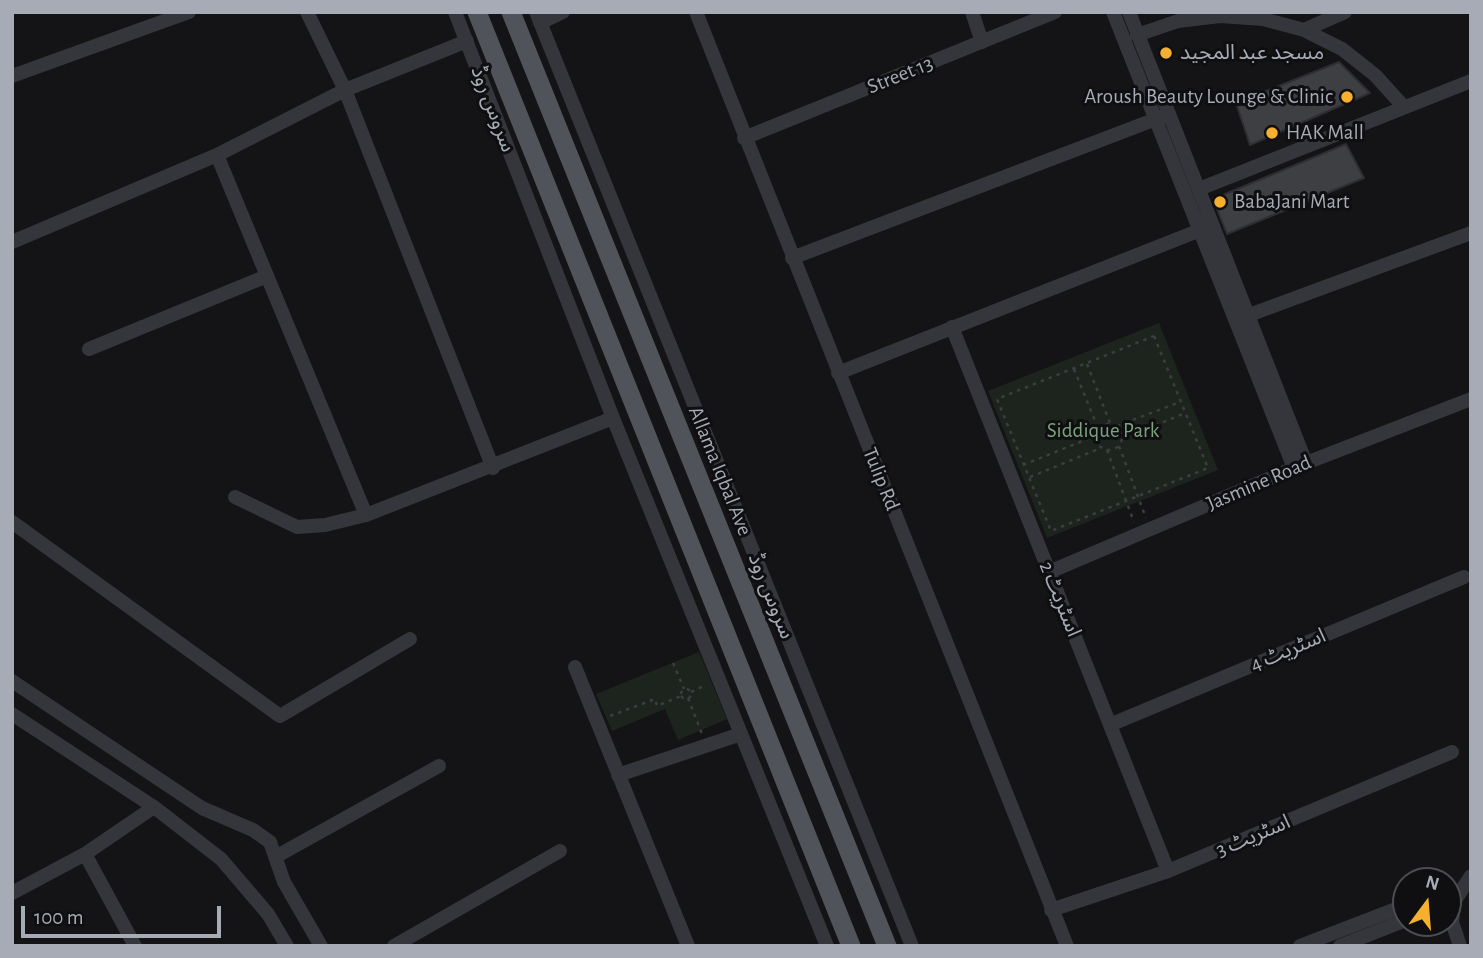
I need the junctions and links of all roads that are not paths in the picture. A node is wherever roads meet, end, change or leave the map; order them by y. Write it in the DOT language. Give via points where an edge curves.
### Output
graph roads {
  1 [pos="189,12"];
  2 [pos="307,12"];
  3 [pos="455,12"];
  4 [pos="477,12"];
  5 [pos="511,12"];
  6 [pos="563,12"];
  7 [pos="696,12"];
  8 [pos="972,12"];
  9 [pos="1055,12"];
  10 [pos="1113,12"];
  11 [pos="1129,12"];
  12 [pos="1345,12"];
  13 [pos="164,16"];
  14 [pos="538,18"];
  15 [pos="1304,30"];
  16 [pos="1137,34"];
  17 [pos="467,41"];
  18 [pos="982,42"];
  19 [pos="12,76"];
  20 [pos="1471,81"];
  21 [pos="345,90"];
  22 [pos="1404,106"];
  23 [pos="1162,116"];
  24 [pos="744,138"];
  25 [pos="217,155"];
  26 [pos="1199,189"];
  27 [pos="1207,228"];
  28 [pos="1471,233"];
  29 [pos="12,242"];
  30 [pos="792,258"];
  31 [pos="267,276"];
  32 [pos="1243,317"];
  33 [pos="951,327"];
  34 [pos="89,349"];
  35 [pos="838,373"];
  36 [pos="1471,399"];
  37 [pos="613,418"];
  38 [pos="1300,466"];
  39 [pos="493,468"];
  40 [pos="234,497"];
  41 [pos="366,516"];
  42 [pos="12,522"];
  43 [pos="1049,572"];
  44 [pos="1464,577"];
  45 [pos="410,639"];
  46 [pos="575,667"];
  47 [pos="12,681"];
  48 [pos="12,714"];
  49 [pos="1112,724"];
  50 [pos="741,734"];
  51 [pos="1452,752"];
  52 [pos="439,766"];
  53 [pos="618,775"];
  54 [pos="154,807"];
  55 [pos="559,851"];
  56 [pos="85,854"];
  57 [pos="277,856"];
  58 [pos="1168,871"];
  59 [pos="12,893"];
  60 [pos="1051,910"];
  61 [pos="1392,911"];
  62 [pos="1392,925"];
  63 [pos="1316,943"];
  64 [pos="135,946"];
  65 [pos="287,946"];
  66 [pos="321,946"];
  67 [pos="394,946"];
  68 [pos="688,946"];
  69 [pos="827,946"];
  70 [pos="851,946"];
  71 [pos="887,946"];
  72 [pos="912,946"];
  73 [pos="1067,946"];
  74 [pos="1300,946"];
  75 [pos="1339,946"];
  1 -- 13 [label="street"];
  2 -- 21 [label="street"];
  3 -- 17 [label="street, سروس روڈ"];
  4 -- 70 [label="main road"];
  5 -- 71 [label="main road, Allama Iqbal Ave"];
  6 -- 14 [label="street"];
  7 -- 24 [label="street, Tulip Rd"];
  8 -- 18 [label="street"];
  9 -- 18 [label="street, Street 13"];
  10 -- 23 [label="street"];
  11 -- 16 [label="street"];
  12 -- 15 [label="street"];
  13 -- 19 [label="street"];
  14 -- 72 [label="street, سروس روڈ"];
  15 -- 16 [label="street" via="1263,19 1220,16"];
  15 -- 22 [label="street" via="1342,49"];
  16 -- 23 [label="street"];
  17 -- 21 [label="street"];
  17 -- 37 [label="street, سروس روڈ"];
  18 -- 24 [label="street, Street 13"];
  20 -- 22 [label="street"];
  21 -- 25 [label="street"];
  21 -- 39 [label="street"];
  22 -- 26 [label="street"];
  23 -- 26 [label="street"];
  23 -- 27 [label="street"];
  23 -- 30 [label="street"];
  24 -- 30 [label="street, Tulip Rd"];
  25 -- 29 [label="street"];
  25 -- 31 [label="street"];
  26 -- 27 [label="street"];
  27 -- 32 [label="street"];
  27 -- 33 [label="street"];
  28 -- 32 [label="street"];
  30 -- 35 [label="street, Tulip Rd"];
  31 -- 34 [label="street"];
  31 -- 41 [label="street"];
  32 -- 38 [label="street"];
  33 -- 35 [label="street"];
  33 -- 43 [label="street, اسٹریٹ 2"];
  35 -- 60 [label="street, Tulip Rd"];
  36 -- 38 [label="street, Jasmine Road"];
  37 -- 39 [label="street"];
  37 -- 50 [label="street, سروس روڈ"];
  38 -- 43 [label="street, Jasmine Road"];
  39 -- 41 [label="street"];
  40 -- 41 [label="street" via="297,527"];
  42 -- 45 [label="street" via="280,716"];
  43 -- 49 [label="street, اسٹریٹ 2"];
  44 -- 49 [label="street, اسٹریٹ 4"];
  46 -- 53 [label="street"];
  47 -- 57 [label="street" via="202,808 253,830 270,842"];
  48 -- 54 [label="street"];
  49 -- 58 [label="street, اسٹریٹ 2"];
  50 -- 53 [label="street"];
  50 -- 69 [label="street, سروس روڈ"];
  51 -- 58 [label="street, اسٹریٹ 3"];
  52 -- 57 [label="street"];
  53 -- 68 [label="street"];
  54 -- 56 [label="street"];
  54 -- 65 [label="street" via="221,859 268,914"];
  55 -- 67 [label="street"];
  56 -- 59 [label="street"];
  56 -- 64 [label="street"];
  57 -- 66 [label="street" via="284,883"];
  58 -- 60 [label="street, اسٹریٹ 3"];
  60 -- 73 [label="street, Tulip Rd"];
  61 -- 63 [label="street"];
  62 -- 75 [label="street"];
  63 -- 74 [label="street"];
}
